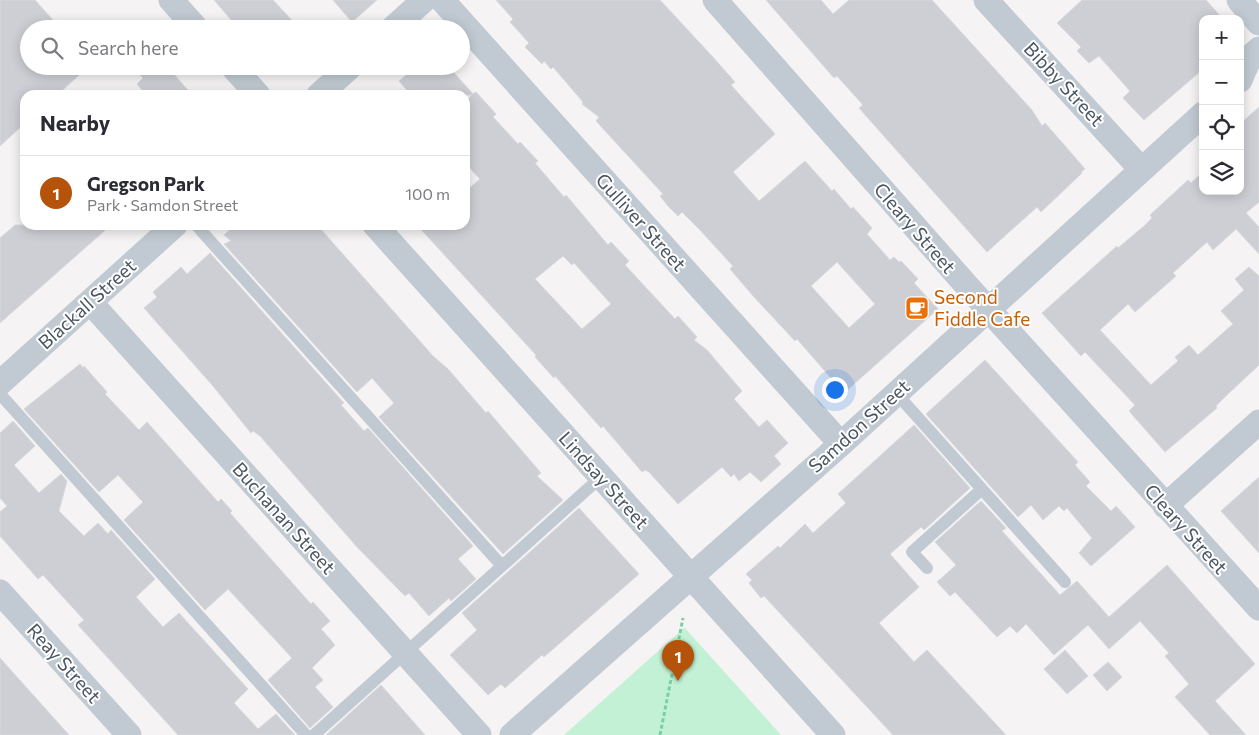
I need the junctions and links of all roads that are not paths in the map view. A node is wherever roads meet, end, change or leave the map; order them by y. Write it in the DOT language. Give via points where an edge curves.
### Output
graph roads {
  1 [pos="171,0"];
  2 [pos="424,0"];
  3 [pos="442,0"];
  4 [pos="715,0"];
  5 [pos="986,0"];
  6 [pos="1239,0"];
  7 [pos="189,20"];
  8 [pos="402,20"];
  9 [pos="460,20"];
  10 [pos="1259,23"];
  11 [pos="470,31"];
  12 [pos="1259,49"];
  13 [pos="240,75"];
  14 [pos="341,75"];
  15 [pos="1247,78"];
  16 [pos="254,90"];
  17 [pos="325,90"];
  18 [pos="1199,118"];
  19 [pos="1141,169"];
  20 [pos="169,230"];
  21 [pos="200,230"];
  22 [pos="380,230"];
  23 [pos="90,302"];
  24 [pos="988,309"];
  25 [pos="0,383"];
  26 [pos="896,393"];
  27 [pos="0,394"];
  28 [pos="1259,422"];
  29 [pos="840,444"];
  30 [pos="602,477"];
  31 [pos="982,489"];
  32 [pos="1165,506"];
  33 [pos="502,566"];
  34 [pos="926,568"];
  35 [pos="691,577"];
  36 [pos="1065,582"];
  37 [pos="0,592"];
  38 [pos="1259,608"];
  39 [pos="405,653"];
  40 [pos="129,735"];
  41 [pos="306,735"];
  42 [pos="314,735"];
  43 [pos="479,735"];
  44 [pos="512,735"];
  45 [pos="832,735"];
  1 -- 7 [label="street"];
  2 -- 8 [label="street"];
  3 -- 9 [label="street, Gulliver Street"];
  4 -- 24 [label="street, Cleary Street"];
  5 -- 19 [label="street, Bibby Street"];
  6 -- 10 [label="street"];
  11 -- 29 [label="street, Gulliver Street"];
  12 -- 15 [label="street" via="1250,57"];
  13 -- 16 [label="street"];
  14 -- 17 [label="street"];
  18 -- 19 [label="street, Samdon Street"];
  19 -- 24 [label="street, Samdon Street"];
  20 -- 23 [label="street, Blackall Street"];
  21 -- 33 [label="lane"];
  22 -- 30 [label="street, Lindsay Street"];
  23 -- 25 [label="street, Blackall Street"];
  23 -- 39 [label="street, Buchanan Street"];
  24 -- 26 [label="street, Samdon Street"];
  24 -- 32 [label="street, Cleary Street"];
  26 -- 29 [label="street, Samdon Street"];
  26 -- 31 [label="lane"];
  27 -- 41 [label="lane"];
  28 -- 32 [label="street"];
  29 -- 35 [label="street, Samdon Street"];
  30 -- 33 [label="lane"];
  30 -- 35 [label="street, Lindsay Street"];
  31 -- 34 [label="lane" via="912,552"];
  31 -- 36 [label="lane"];
  32 -- 38 [label="street, Cleary Street"];
  33 -- 39 [label="lane"];
  35 -- 44 [label="street, Samdon Street"];
  35 -- 45 [label="street, Lindsay Street"];
  37 -- 40 [label="street, Reay Street"];
  39 -- 42 [label="lane"];
  39 -- 43 [label="street, Buchanan Street"];
}
